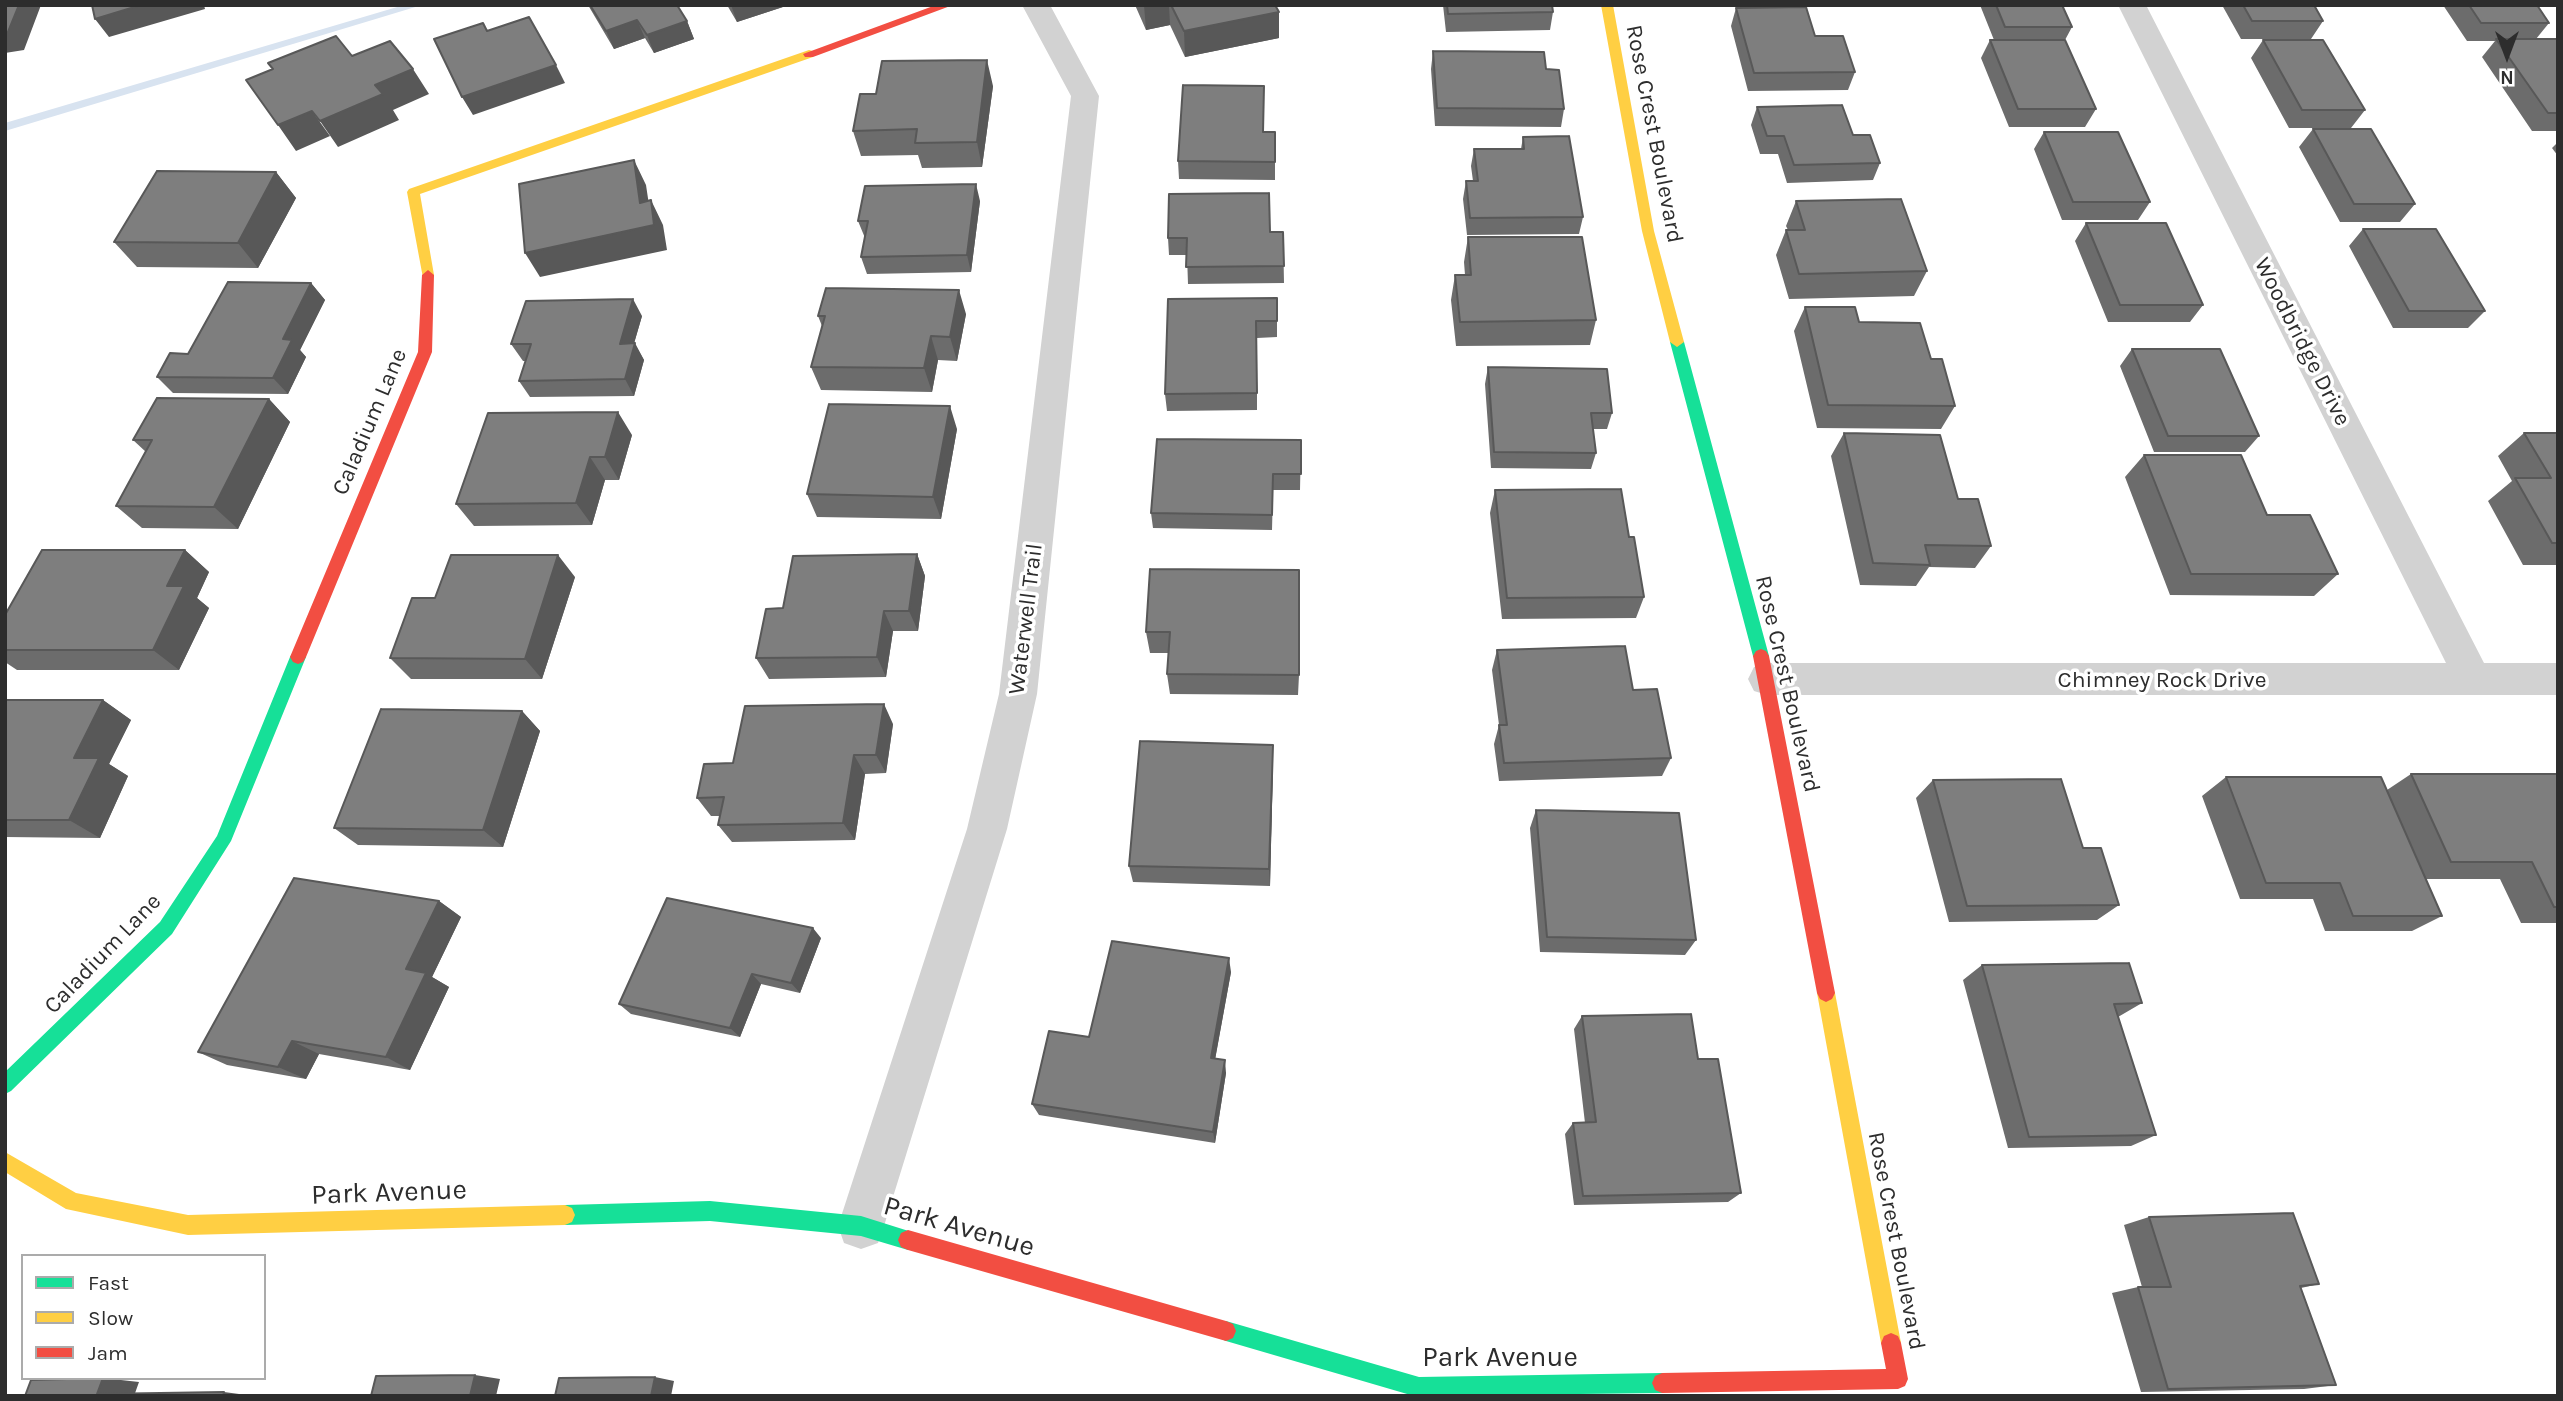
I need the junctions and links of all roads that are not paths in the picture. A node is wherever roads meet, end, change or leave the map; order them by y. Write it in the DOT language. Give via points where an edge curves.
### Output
graph roads {
  1 [pos="948,5"];
  2 [pos="1035,5"];
  3 [pos="1607,5"];
  4 [pos="2132,5"];
  5 [pos="1767,679"];
  6 [pos="2473,679"];
  7 [pos="2558,679"];
  8 [pos="5,1085"];
  9 [pos="5,1161"];
  10 [pos="861,1226"];
  11 [pos="1898,1379"];
  1 -- 8 [label="street, Caladium Lane" via="413,192 429,279 425,352 223,841 166,928"];
  2 -- 10 [label="street, Waterwell Trail" via="1085,96 1018,694 987,829"];
  3 -- 5 [label="street, Rose Crest Boulevard" via="1648,231"];
  4 -- 6 [label="street, Woodbridge Drive"];
  5 -- 6 [label="street, Chimney Rock Drive"];
  5 -- 11 [label="street, Rose Crest Boulevard"];
  6 -- 7 [label="street, Chimney Rock Drive"];
  9 -- 10 [label="street, Park Avenue" via="73,1202 188,1225 710,1210"];
  10 -- 11 [label="street, Park Avenue" via="1419,1387"];
}
